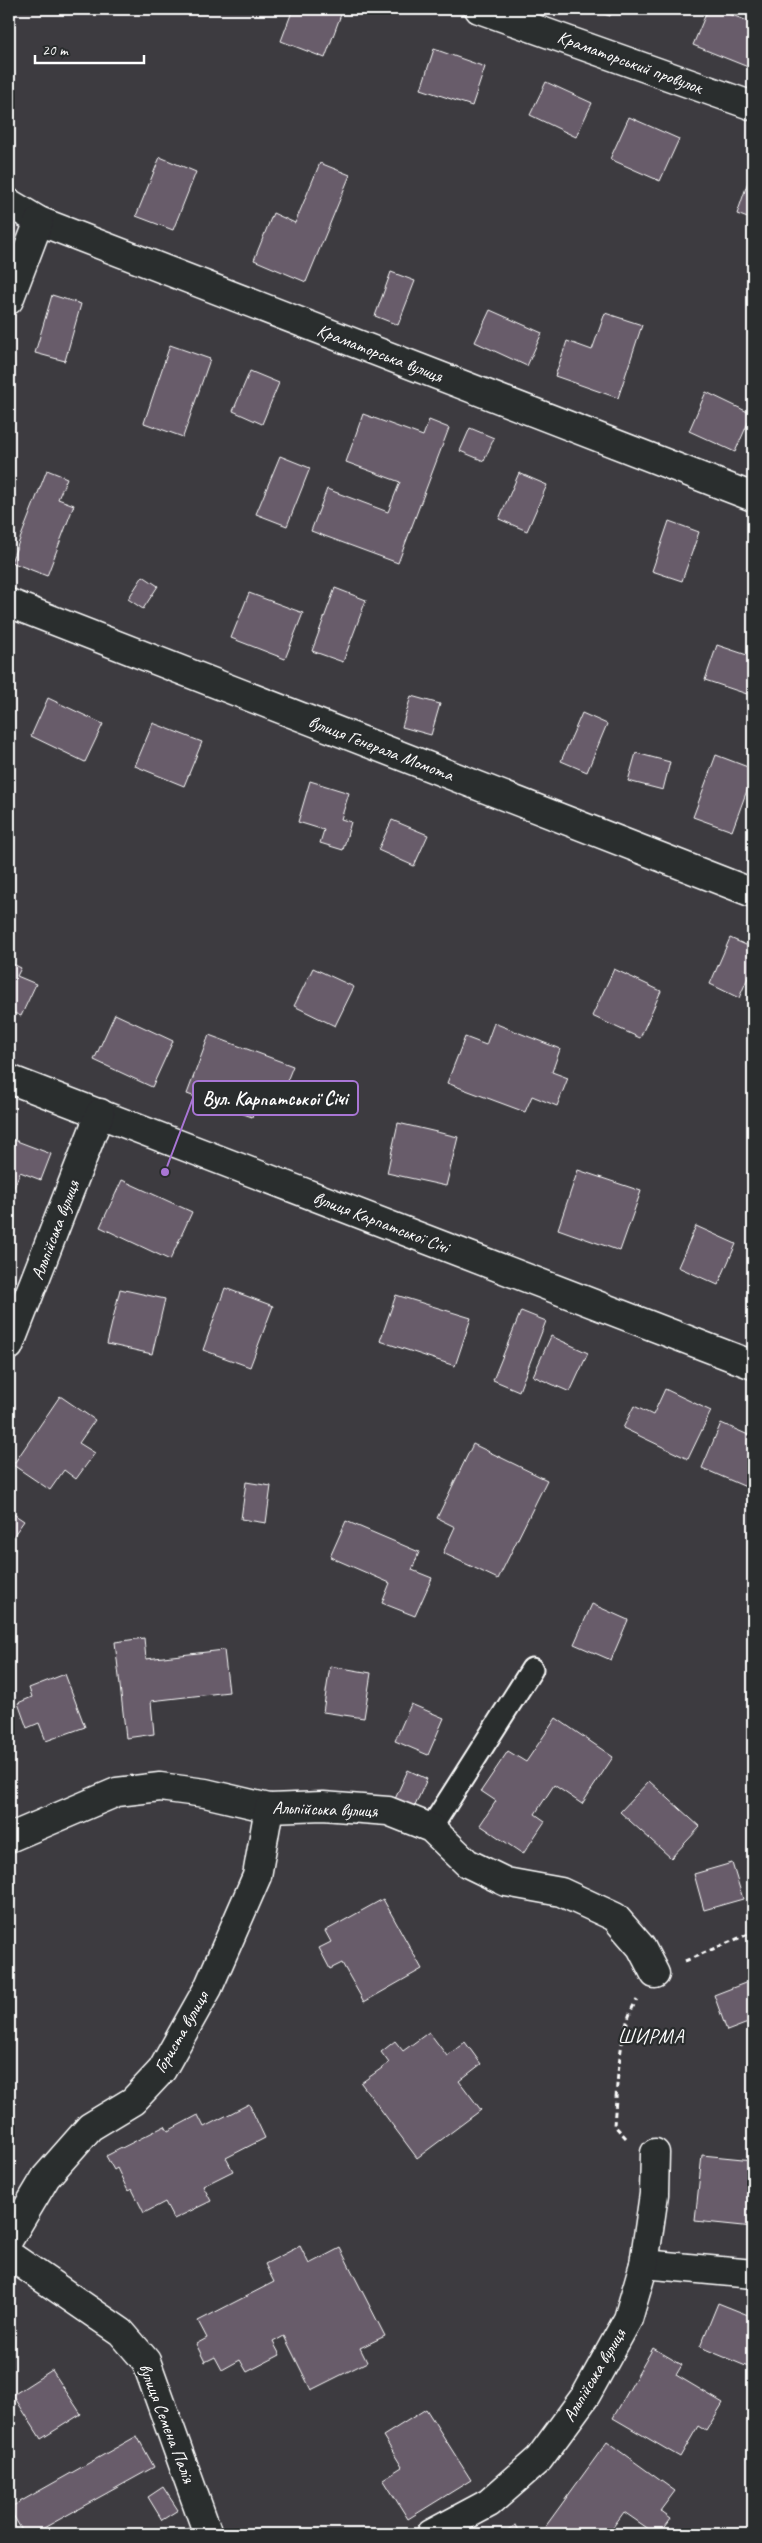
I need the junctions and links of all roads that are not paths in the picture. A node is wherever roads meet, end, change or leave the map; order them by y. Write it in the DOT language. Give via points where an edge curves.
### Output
graph roads {
  1 [pos="479,9"];
  2 [pos="753,106"];
  3 [pos="9,203"];
  4 [pos="39,221"];
  5 [pos="9,300"];
  6 [pos="753,496"];
  7 [pos="9,604"];
  8 [pos="753,893"];
  9 [pos="9,1079"];
  10 [pos="100,1113"];
  11 [pos="9,1346"];
  12 [pos="753,1365"];
  13 [pos="532,1669"];
  14 [pos="269,1808"];
  15 [pos="431,1828"];
  16 [pos="9,1838"];
  17 [pos="655,1974"];
  18 [pos="643,2149"];
  19 [pos="9,2239"];
  20 [pos="9,2255"];
  21 [pos="644,2264"];
  22 [pos="753,2274"];
  23 [pos="208,2534"];
  24 [pos="431,2534"];
  1 -- 2 [label="street, Краматорський провулок"];
  3 -- 4 [label="street, Краматорська вулиця"];
  4 -- 5 [label="street"];
  4 -- 6 [label="street, Краматорська вулиця"];
  7 -- 8 [label="street, вулиця Генерала Момота"];
  9 -- 10 [label="street, вулиця Карпатської Січі"];
  10 -- 11 [label="street, Альпійська вулиця"];
  10 -- 12 [label="street, вулиця Карпатської Січі"];
  13 -- 15 [label="lane"];
  14 -- 15 [label="street, Альпійська вулиця" via="323,1806 388,1811"];
  14 -- 16 [label="street, Альпійська вулиця" via="205,1793 160,1787 117,1792"];
  14 -- 19 [label="street, Гориста вулиця" via="257,1876 208,1988 162,2070 133,2101 90,2127 46,2177"];
  15 -- 17 [label="street, Альпійська вулиця" via="466,1863 506,1882 561,1892 615,1917 641,1947"];
  18 -- 21 [label="street, Альпійська вулиця" via="654,2194"];
  20 -- 23 [label="street, вулиця Семена Палія" via="121,2332 146,2361"];
  21 -- 22 [label="street"];
  21 -- 24 [label="street, Альпійська вулиця" via="628,2319 586,2395 539,2459 489,2503"];
}
